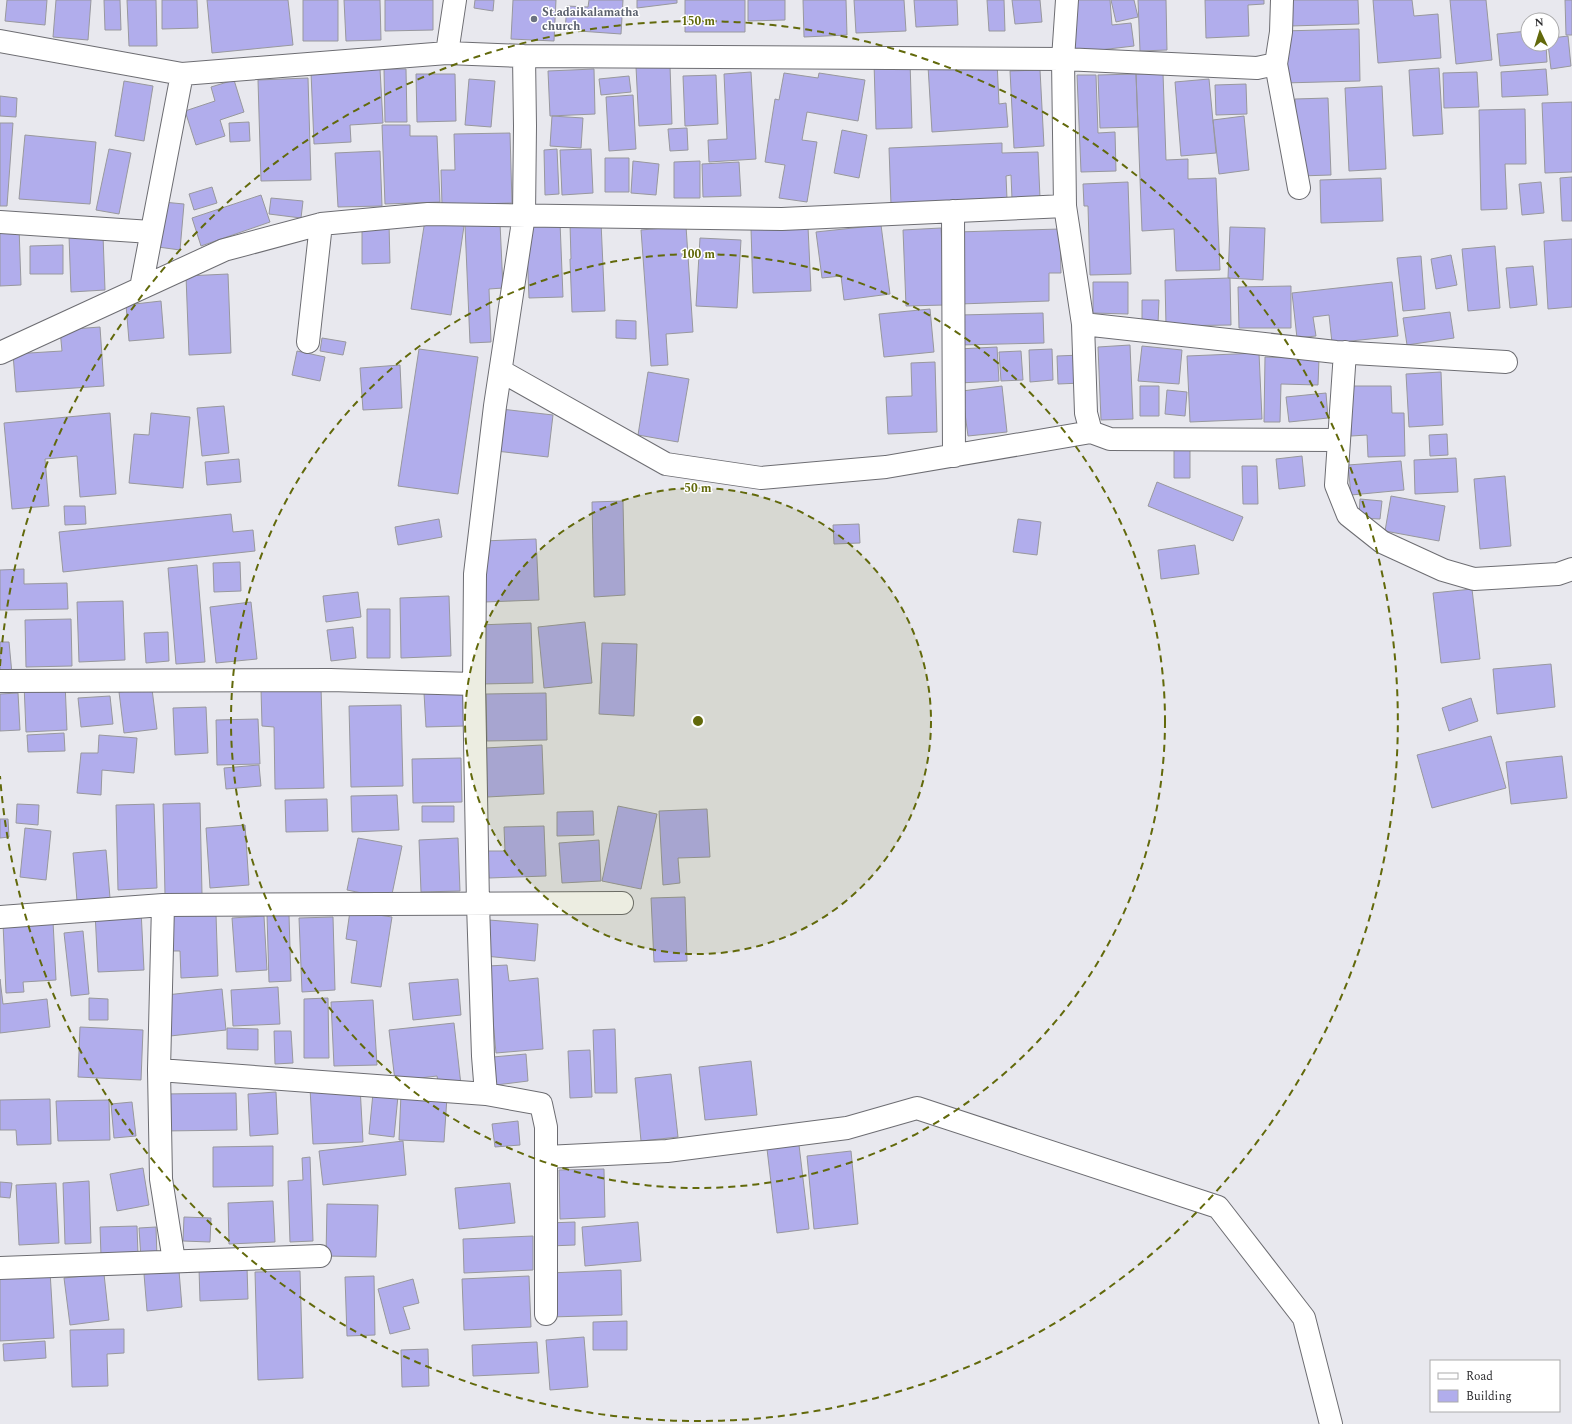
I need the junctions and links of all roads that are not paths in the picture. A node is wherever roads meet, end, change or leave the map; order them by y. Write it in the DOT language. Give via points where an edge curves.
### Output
graph roads {
  1 [pos="455,0"];
  2 [pos="1066,0"];
  3 [pos="1282,0"];
  4 [pos="0,41"];
  5 [pos="447,53"];
  6 [pos="524,56"];
  7 [pos="1063,59"];
  8 [pos="1276,64"];
  9 [pos="182,74"];
  10 [pos="1299,188"];
  11 [pos="1065,206"];
  12 [pos="953,211"];
  13 [pos="524,216"];
  14 [pos="0,222"];
  15 [pos="321,224"];
  16 [pos="151,232"];
  17 [pos="141,288"];
  18 [pos="1083,324"];
  19 [pos="308,342"];
  20 [pos="1345,352"];
  21 [pos="0,353"];
  22 [pos="1506,362"];
  23 [pos="501,371"];
  24 [pos="1091,432"];
  25 [pos="1340,440"];
  26 [pos="954,456"];
  27 [pos="1572,569"];
  28 [pos="0,681"];
  29 [pos="474,684"];
  30 [pos="622,903"];
  31 [pos="478,904"];
  32 [pos="163,905"];
  33 [pos="0,916"];
  34 [pos="159,1070"];
  35 [pos="486,1094"];
  36 [pos="546,1157"];
  37 [pos="320,1256"];
  38 [pos="174,1261"];
  39 [pos="0,1268"];
  40 [pos="546,1314"];
  41 [pos="1330,1424"];
  1 -- 5 [label="street"];
  2 -- 7 [label="street"];
  3 -- 8 [label="street"];
  4 -- 9 [label="street"];
  5 -- 6 [label="street"];
  5 -- 9 [label="street"];
  6 -- 7 [label="street"];
  6 -- 13 [label="street"];
  7 -- 8 [label="street" via="1257,68"];
  7 -- 11 [label="street"];
  8 -- 10 [label="street"];
  9 -- 16 [label="street"];
  11 -- 12 [label="street"];
  11 -- 18 [label="street"];
  12 -- 13 [label="street" via="782,219"];
  12 -- 26 [label="street"];
  13 -- 15 [label="street" via="428,214"];
  13 -- 23 [label="street"];
  14 -- 16 [label="street"];
  15 -- 17 [label="street" via="224,250"];
  15 -- 19 [label="street"];
  16 -- 17 [label="street"];
  17 -- 21 [label="street"];
  18 -- 20 [label="street"];
  18 -- 24 [label="street" via="1086,413"];
  20 -- 22 [label="street"];
  20 -- 25 [label="street"];
  23 -- 26 [label="street" via="666,464 761,478 886,468"];
  23 -- 29 [label="street" via="476,574"];
  24 -- 25 [label="street" via="1110,439"];
  24 -- 26 [label="street"];
  25 -- 27 [label="street" via="1336,485 1348,515 1382,542 1443,570 1474,579 1558,574"];
  28 -- 29 [label="street" via="330,680"];
  29 -- 31 [label="street"];
  30 -- 31 [label="street"];
  31 -- 32 [label="street"];
  31 -- 35 [label="street" via="482,1056"];
  32 -- 33 [label="street"];
  32 -- 34 [label="street"];
  34 -- 35 [label="street"];
  34 -- 38 [label="street" via="161,1179"];
  35 -- 36 [label="street" via="541,1104 546,1127"];
  36 -- 40 [label="street"];
  36 -- 41 [label="street" via="667,1151 847,1128 917,1108 1218,1207 1304,1318"];
  37 -- 38 [label="street"];
  38 -- 39 [label="street"];
}
